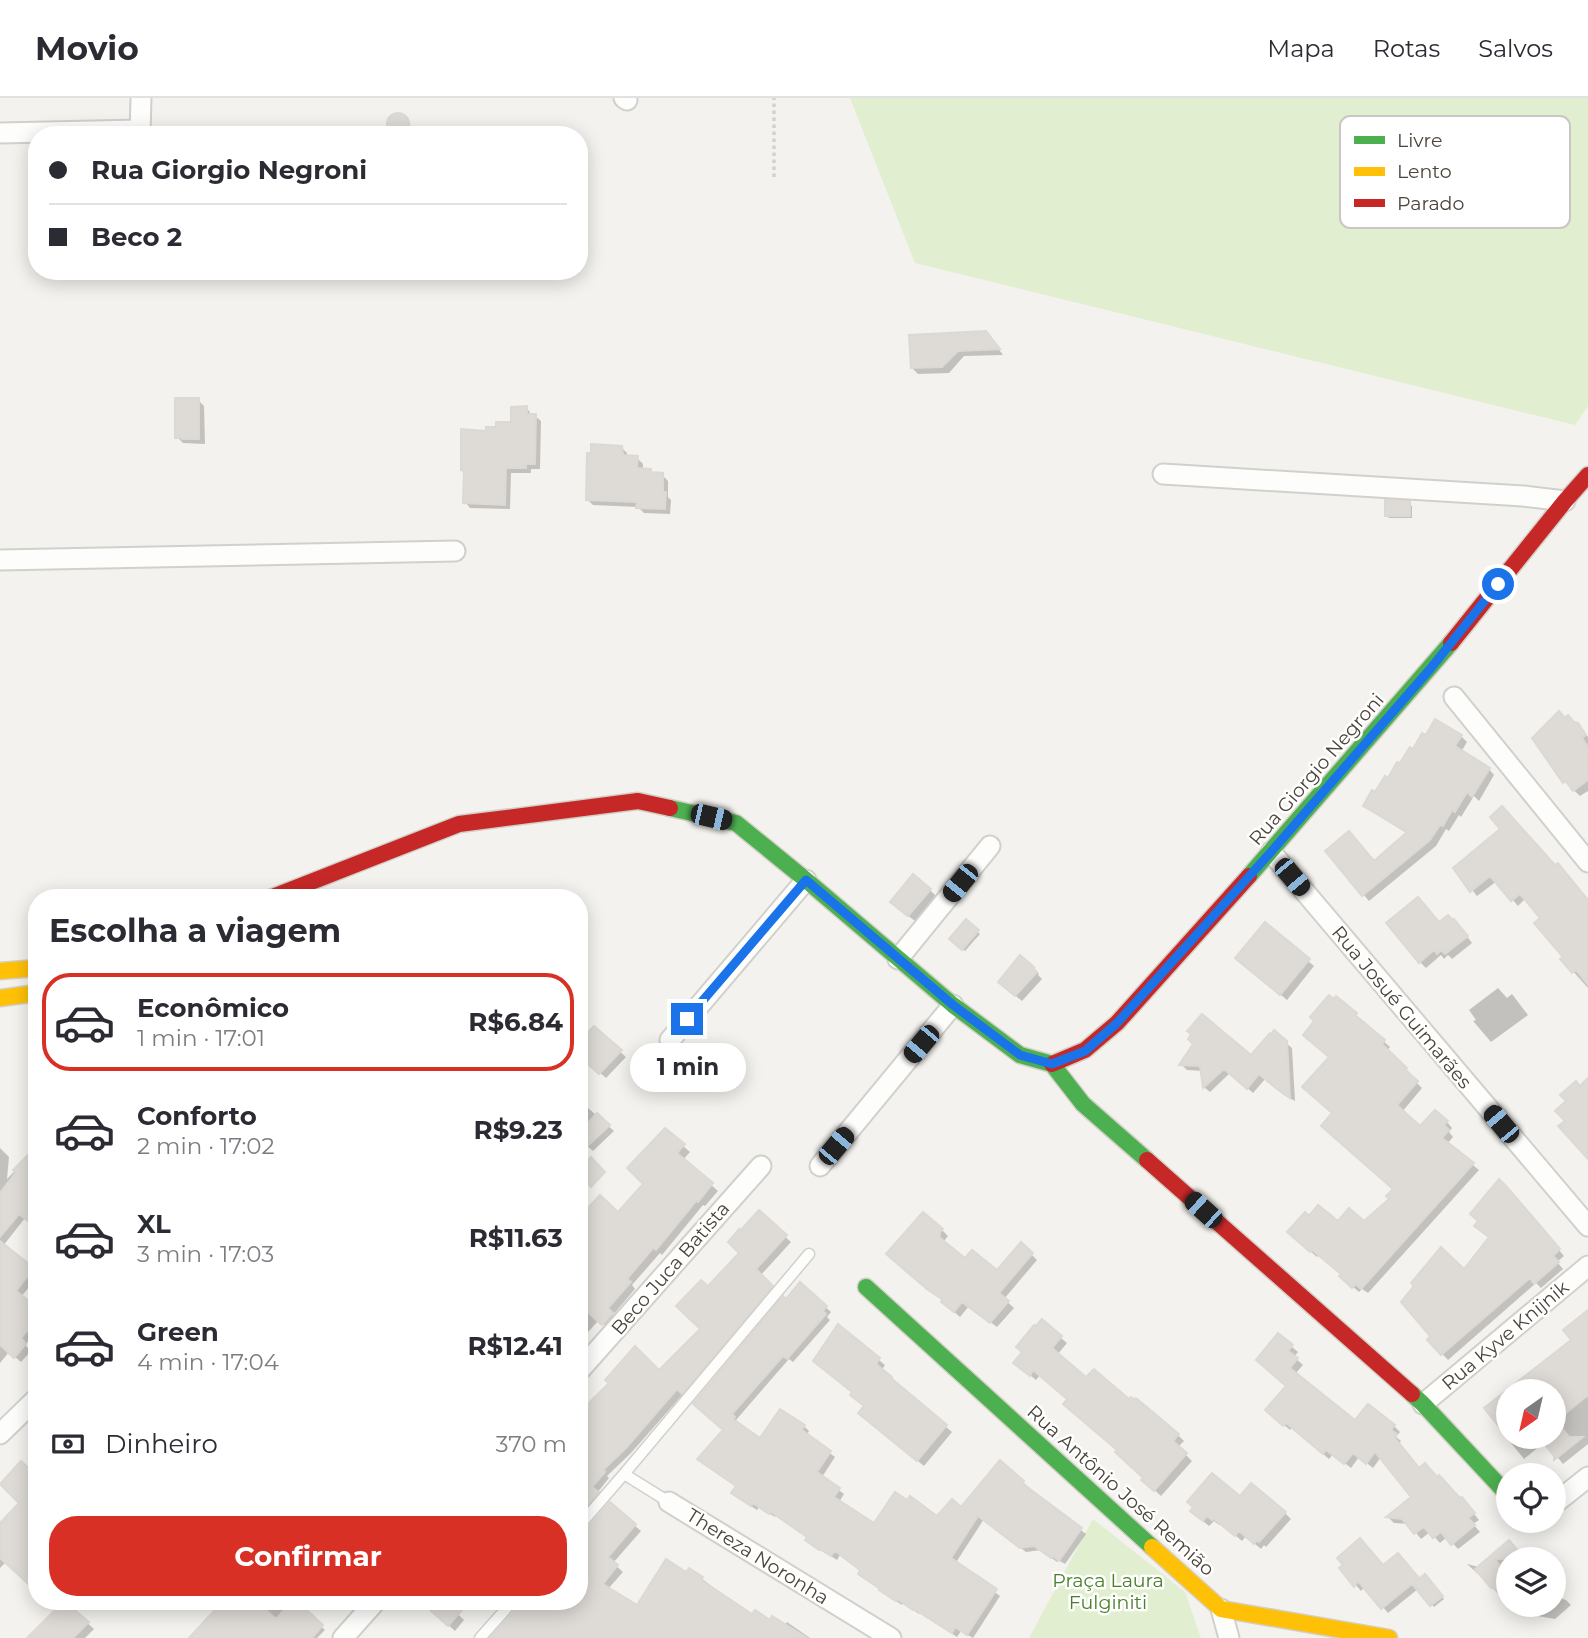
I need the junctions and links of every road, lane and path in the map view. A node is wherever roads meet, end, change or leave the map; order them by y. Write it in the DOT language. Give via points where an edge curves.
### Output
graph roads {
  1 [pos="141,98"];
  2 [pos="774,98"];
  3 [pos="140,126"];
  4 [pos="0,132"];
  5 [pos="28,132"];
  6 [pos="774,177"];
  7 [pos="1163,474"];
  8 [pos="1588,475"];
  9 [pos="1564,501"];
  10 [pos="455,551"];
  11 [pos="0,560"];
  12 [pos="1454,697"];
  13 [pos="990,846"];
  14 [pos="1271,852"];
  15 [pos="1588,862"];
  16 [pos="806,880"];
  17 [pos="294,889"];
  18 [pos="898,959"];
  19 [pos="28,969"];
  20 [pos="0,971"];
  21 [pos="28,994"];
  22 [pos="0,998"];
  23 [pos="953,1005"];
  24 [pos="670,1040"];
  25 [pos="1052,1064"];
  26 [pos="761,1166"];
  27 [pos="820,1166"];
  28 [pos="1588,1226"];
  29 [pos="809,1254"];
  30 [pos="1588,1266"];
  31 [pos="866,1287"];
  32 [pos="588,1361"];
  33 [pos="1423,1404"];
  34 [pos="28,1407"];
  35 [pos="0,1434"];
  36 [pos="624,1474"];
  37 [pos="1588,1477"];
  38 [pos="1496,1482"];
  39 [pos="1566,1494"];
  40 [pos="669,1502"];
  41 [pos="588,1516"];
  42 [pos="1221,1609"];
  43 [pos="368,1610"];
  44 [pos="505,1610"];
  45 [pos="343,1638"];
  46 [pos="480,1638"];
  47 [pos="891,1638"];
  48 [pos="1230,1638"];
  49 [pos="1389,1638"];
  1 -- 3 [label="street"];
  2 -- 6 [label="path"];
  4 -- 5 [label="street"];
  7 -- 9 [label="street"];
  8 -- 9 [label="street, Rua Giorgio Negroni"];
  9 -- 14 [label="street, Rua Giorgio Negroni" via="1431,668"];
  10 -- 11 [label="street"];
  12 -- 15 [label="street"];
  13 -- 18 [label="street"];
  14 -- 25 [label="street, Rua Giorgio Negroni" via="1117,1023 1085,1051"];
  14 -- 28 [label="street, Rua Josué Guimarães"];
  16 -- 17 [label="street" via="736,823 638,801 459,824"];
  16 -- 18 [label="street"];
  16 -- 24 [label="street"];
  18 -- 23 [label="street"];
  19 -- 20 [label="street"];
  21 -- 22 [label="street"];
  23 -- 25 [label="street" via="1020,1055"];
  23 -- 27 [label="street"];
  25 -- 33 [label="street" via="1083,1104"];
  26 -- 32 [label="street, Beco Juca Batista"];
  29 -- 36 [label="lane"];
  30 -- 33 [label="street, Rua Kyve Knijnik"];
  31 -- 42 [label="street, Rua Antônio José Remião"];
  33 -- 38 [label="street"];
  34 -- 35 [label="street"];
  36 -- 40 [label="lane, Thereza Noronha"];
  36 -- 41 [label="lane"];
  37 -- 39 [label="street"];
  40 -- 47 [label="street, Thereza Noronha"];
  42 -- 48 [label="street"];
  42 -- 49 [label="street"];
  43 -- 45 [label="street"];
  44 -- 46 [label="lane"];
}
